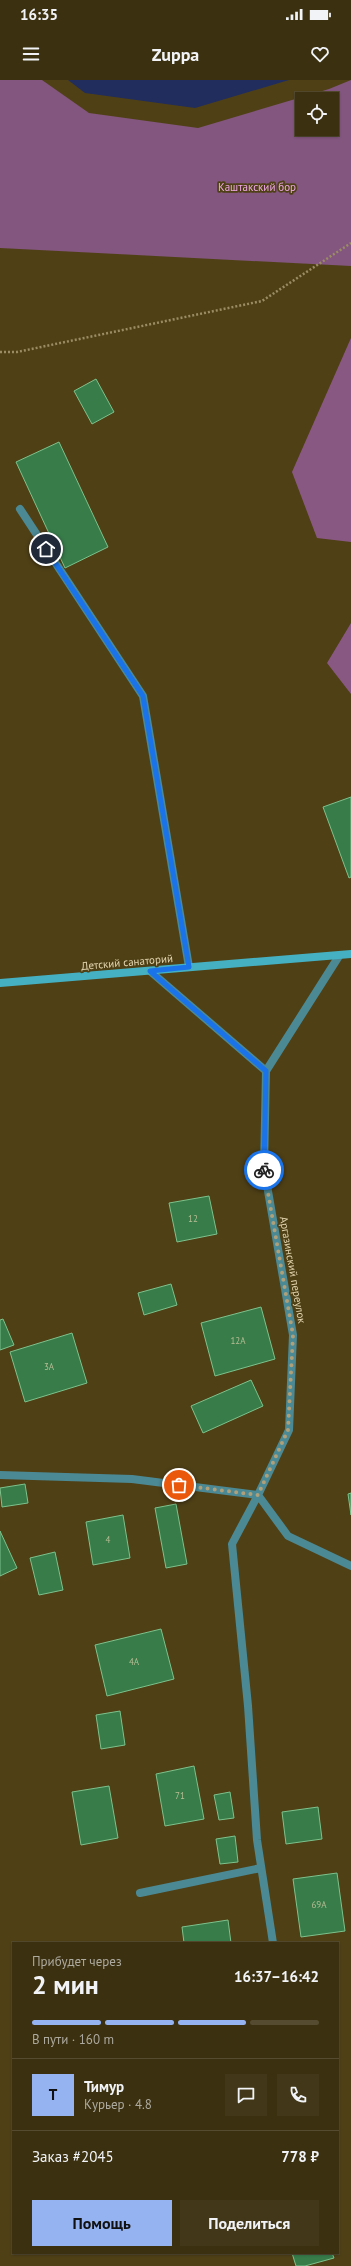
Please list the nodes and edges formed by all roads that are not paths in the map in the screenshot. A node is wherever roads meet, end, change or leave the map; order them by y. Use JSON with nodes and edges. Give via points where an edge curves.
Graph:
{"nodes":[{"id":1,"x":20,"y":509,"type":"dead end"},
{"id":2,"x":351,"y":954,"type":"edge"},
{"id":3,"x":339,"y":956,"type":"junction"},
{"id":4,"x":189,"y":967,"type":"junction"},
{"id":5,"x":150,"y":971,"type":"junction"},
{"id":6,"x":0,"y":983,"type":"edge"},
{"id":7,"x":266,"y":1071,"type":"junction"},
{"id":8,"x":0,"y":1475,"type":"edge"},
{"id":9,"x":258,"y":1495,"type":"junction"},
{"id":10,"x":351,"y":1566,"type":"edge"},
{"id":11,"x":261,"y":1868,"type":"junction"},
{"id":12,"x":140,"y":1893,"type":"dead end"},
{"id":13,"x":273,"y":1942,"type":"edge"}],
"edges":[{"from":1,"to":4,"type":"street","via":[[143,696]]},
{"from":2,"to":3,"type":"main road","name":"Детский санаторий"},
{"from":3,"to":4,"type":"main road","name":"Детский санаторий"},
{"from":3,"to":7,"type":"street"},
{"from":4,"to":5,"type":"main road","name":"Детский санаторий"},
{"from":5,"to":6,"type":"main road","name":"Детский санаторий"},
{"from":5,"to":7,"type":"street"},
{"from":7,"to":9,"type":"street","name":"Аргазинский переулок","via":[[264,1168],[293,1335],[288,1430]]},
{"from":8,"to":9,"type":"street","via":[[132,1479]]},
{"from":9,"to":10,"type":"street","via":[[288,1536]]},
{"from":9,"to":11,"type":"street","name":"Аргазинский переулок","via":[[232,1544]]},
{"from":11,"to":12,"type":"street"},
{"from":11,"to":13,"type":"street","name":"Аргазинский переулок"}]}
